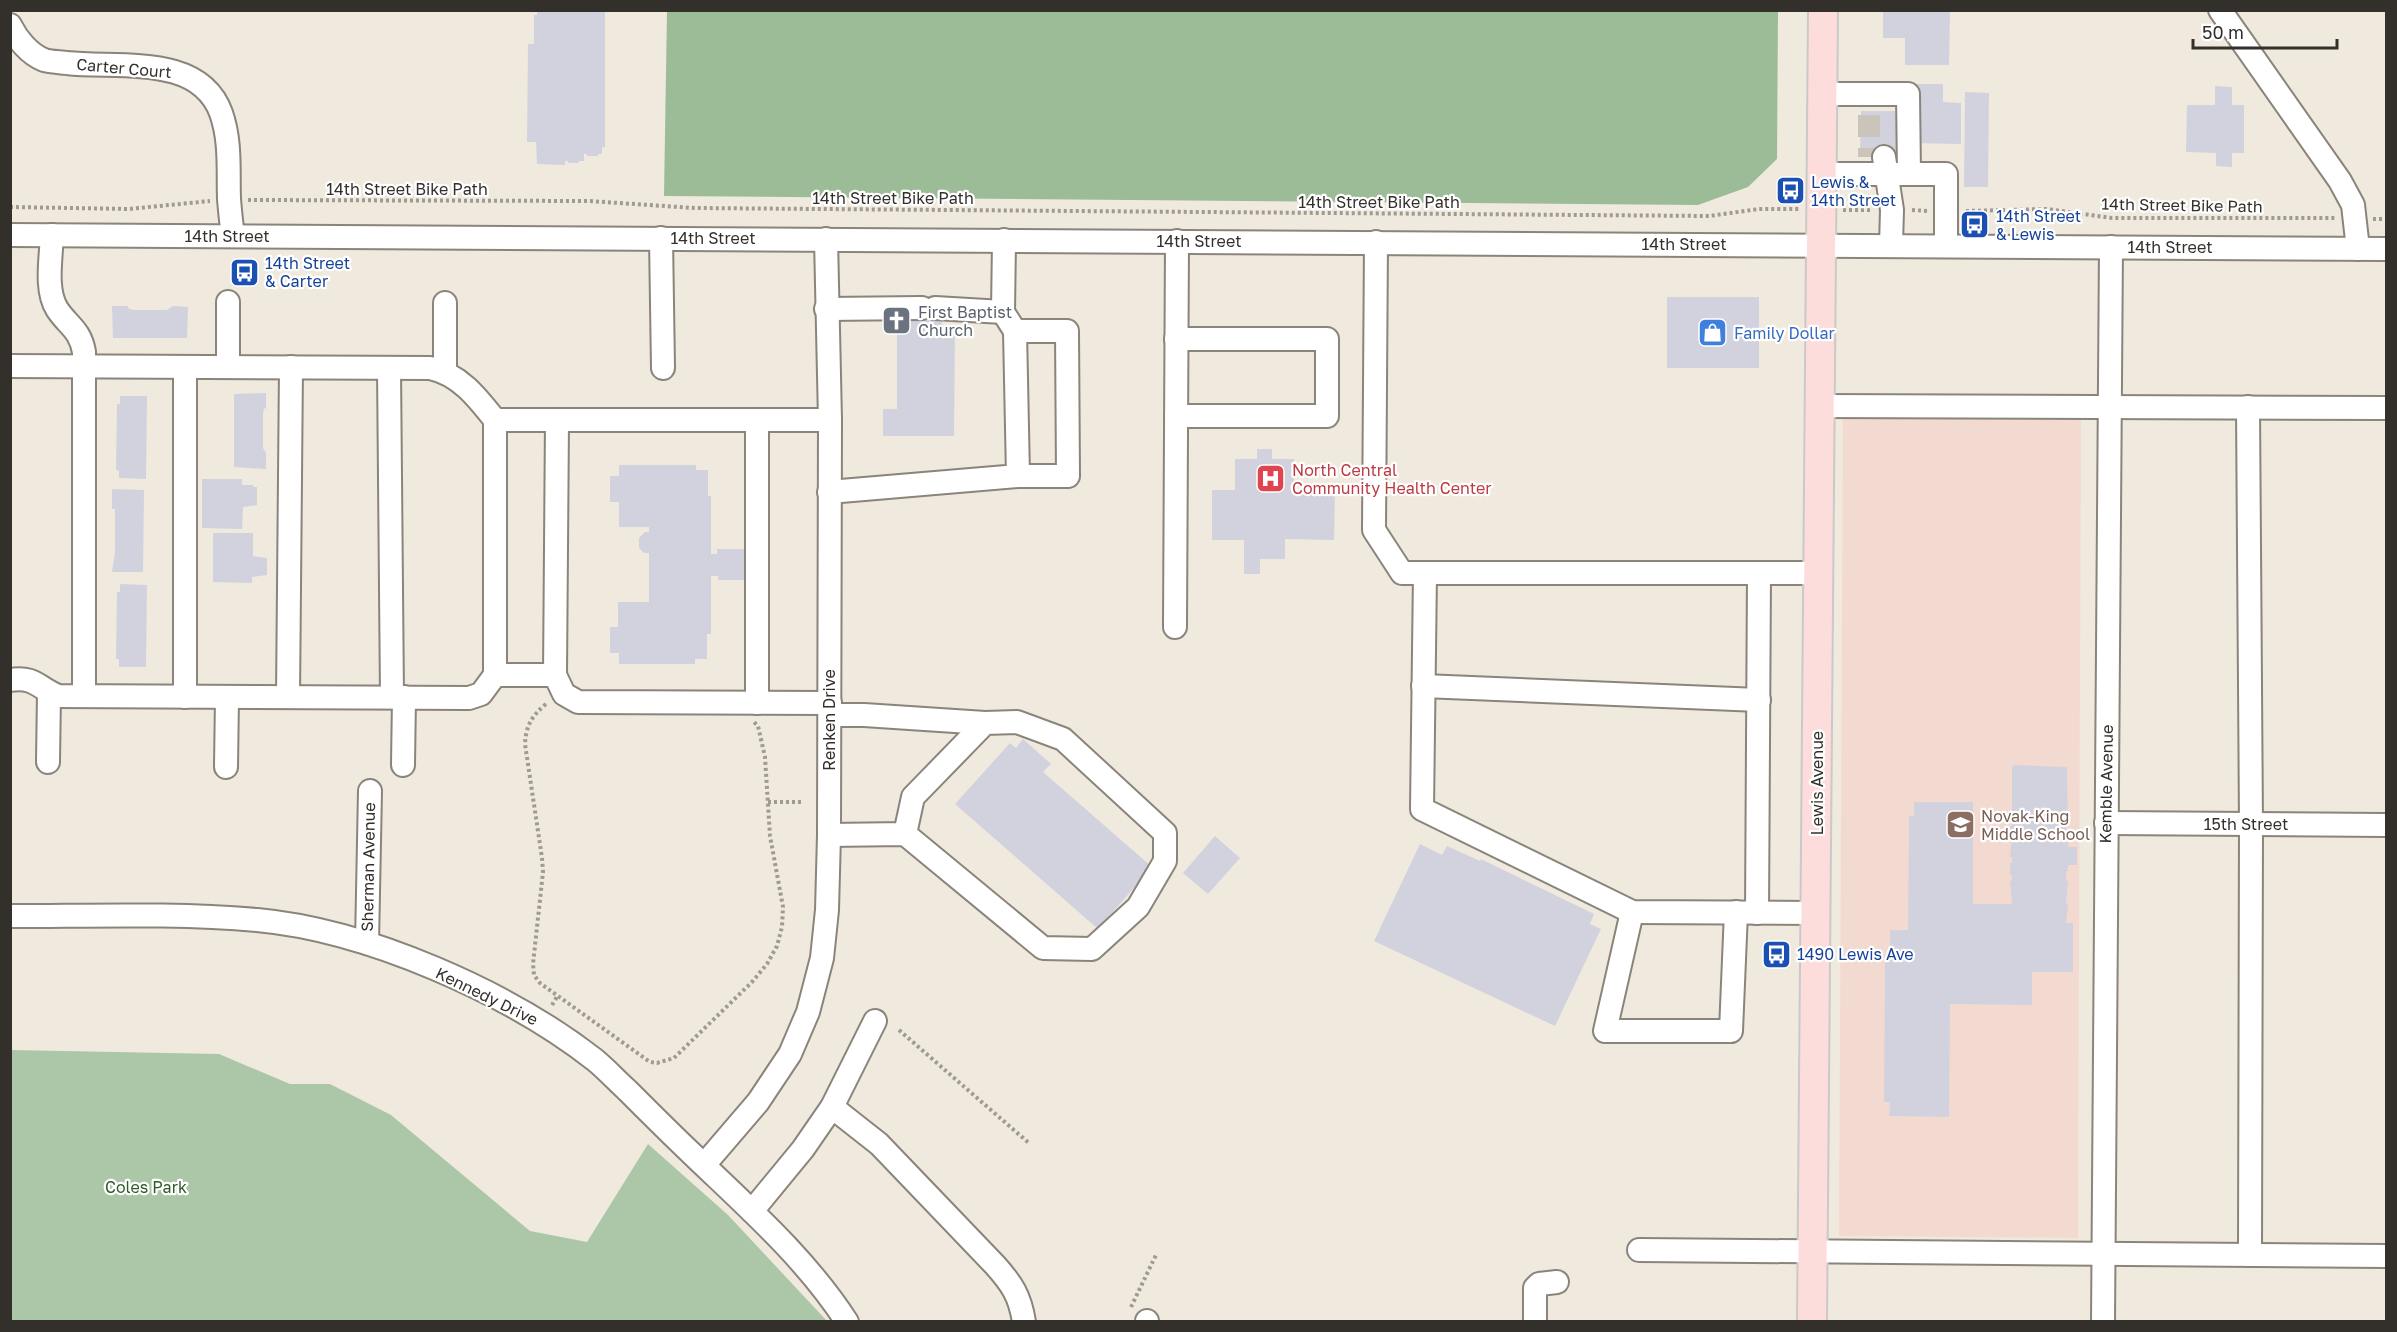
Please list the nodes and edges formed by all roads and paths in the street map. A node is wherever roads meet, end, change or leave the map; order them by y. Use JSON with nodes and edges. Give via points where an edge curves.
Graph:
{"nodes":[{"id":1,"x":1823,"y":10,"type":"edge"},
{"id":2,"x":2220,"y":10,"type":"edge"},
{"id":3,"x":10,"y":25,"type":"edge"},
{"id":4,"x":1823,"y":94,"type":"junction"},
{"id":5,"x":1877,"y":165,"type":"junction"},
{"id":6,"x":1822,"y":174,"type":"junction"},
{"id":7,"x":1909,"y":174,"type":"junction"},
{"id":8,"x":229,"y":199,"type":"junction"},
{"id":9,"x":10,"y":207,"type":"edge"},
{"id":10,"x":1776,"y":208,"type":"dead end"},
{"id":11,"x":1855,"y":210,"type":"dead end"},
{"id":12,"x":1892,"y":210,"type":"junction"},
{"id":13,"x":1947,"y":211,"type":"junction"},
{"id":14,"x":2330,"y":218,"type":"dead end"},
{"id":15,"x":10,"y":235,"type":"edge"},
{"id":16,"x":52,"y":235,"type":"junction"},
{"id":17,"x":232,"y":235,"type":"junction"},
{"id":18,"x":661,"y":238,"type":"junction"},
{"id":19,"x":826,"y":239,"type":"junction"},
{"id":20,"x":1004,"y":240,"type":"junction"},
{"id":21,"x":1177,"y":241,"type":"junction"},
{"id":22,"x":1376,"y":242,"type":"junction"},
{"id":23,"x":1822,"y":245,"type":"junction"},
{"id":24,"x":1891,"y":245,"type":"junction"},
{"id":25,"x":1946,"y":246,"type":"junction"},
{"id":26,"x":2111,"y":247,"type":"junction"},
{"id":27,"x":2358,"y":249,"type":"junction"},
{"id":28,"x":2386,"y":249,"type":"edge"},
{"id":29,"x":228,"y":302,"type":"dead end"},
{"id":30,"x":445,"y":303,"type":"dead end"},
{"id":31,"x":826,"y":309,"type":"junction"},
{"id":32,"x":1009,"y":322,"type":"junction"},
{"id":33,"x":1176,"y":339,"type":"junction"},
{"id":34,"x":10,"y":366,"type":"edge"},
{"id":35,"x":85,"y":366,"type":"junction"},
{"id":36,"x":185,"y":367,"type":"junction"},
{"id":37,"x":228,"y":367,"type":"junction"},
{"id":38,"x":291,"y":367,"type":"junction"},
{"id":39,"x":389,"y":368,"type":"junction"},
{"id":40,"x":663,"y":368,"type":"dead end"},
{"id":41,"x":445,"y":371,"type":"junction"},
{"id":42,"x":1820,"y":406,"type":"junction"},
{"id":43,"x":2110,"y":407,"type":"junction"},
{"id":44,"x":2248,"y":407,"type":"junction"},
{"id":45,"x":2386,"y":408,"type":"edge"},
{"id":46,"x":1176,"y":416,"type":"junction"},
{"id":47,"x":495,"y":420,"type":"junction"},
{"id":48,"x":557,"y":420,"type":"junction"},
{"id":49,"x":757,"y":420,"type":"junction"},
{"id":50,"x":830,"y":420,"type":"junction"},
{"id":51,"x":1018,"y":476,"type":"junction"},
{"id":52,"x":829,"y":492,"type":"junction"},
{"id":53,"x":1425,"y":573,"type":"junction"},
{"id":54,"x":1759,"y":573,"type":"junction"},
{"id":55,"x":1819,"y":573,"type":"junction"},
{"id":56,"x":1175,"y":627,"type":"dead end"},
{"id":57,"x":495,"y":675,"type":"junction"},
{"id":58,"x":555,"y":675,"type":"junction"},
{"id":59,"x":10,"y":680,"type":"edge"},
{"id":60,"x":1423,"y":686,"type":"junction"},
{"id":61,"x":49,"y":693,"type":"junction"},
{"id":62,"x":84,"y":696,"type":"junction"},
{"id":63,"x":185,"y":697,"type":"junction"},
{"id":64,"x":227,"y":697,"type":"junction"},
{"id":65,"x":288,"y":697,"type":"junction"},
{"id":66,"x":398,"y":697,"type":"junction"},
{"id":67,"x":552,"y":699,"type":"dead end"},
{"id":68,"x":1759,"y":700,"type":"junction"},
{"id":69,"x":830,"y":709,"type":"junction"},
{"id":70,"x":754,"y":711,"type":"junction"},
{"id":71,"x":985,"y":723,"type":"junction"},
{"id":72,"x":48,"y":762,"type":"dead end"},
{"id":73,"x":403,"y":765,"type":"dead end"},
{"id":74,"x":226,"y":767,"type":"dead end"},
{"id":75,"x":370,"y":791,"type":"dead end"},
{"id":76,"x":768,"y":802,"type":"junction"},
{"id":77,"x":802,"y":802,"type":"dead end"},
{"id":78,"x":2106,"y":823,"type":"junction"},
{"id":79,"x":2251,"y":824,"type":"junction"},
{"id":80,"x":2386,"y":825,"type":"edge"},
{"id":81,"x":905,"y":834,"type":"junction"},
{"id":82,"x":829,"y":835,"type":"junction"},
{"id":83,"x":1632,"y":912,"type":"junction"},
{"id":84,"x":1747,"y":913,"type":"junction"},
{"id":85,"x":1816,"y":913,"type":"junction"},
{"id":86,"x":10,"y":916,"type":"edge"},
{"id":87,"x":367,"y":943,"type":"junction"},
{"id":88,"x":558,"y":995,"type":"junction"},
{"id":89,"x":552,"y":1005,"type":"dead end"},
{"id":90,"x":875,"y":1021,"type":"dead end"},
{"id":91,"x":899,"y":1030,"type":"dead end"},
{"id":92,"x":831,"y":1107,"type":"junction"},
{"id":93,"x":1030,"y":1144,"type":"dead end"},
{"id":94,"x":704,"y":1165,"type":"junction"},
{"id":95,"x":753,"y":1211,"type":"junction"},
{"id":96,"x":1639,"y":1250,"type":"dead end"},
{"id":97,"x":1813,"y":1251,"type":"junction"},
{"id":98,"x":2103,"y":1253,"type":"junction"},
{"id":99,"x":1156,"y":1255,"type":"dead end"},
{"id":100,"x":2250,"y":1255,"type":"junction"},
{"id":101,"x":2386,"y":1256,"type":"edge"},
{"id":102,"x":1557,"y":1282,"type":"dead end"},
{"id":103,"x":1141,"y":1318,"type":"edge"},
{"id":104,"x":848,"y":1322,"type":"edge"},
{"id":105,"x":1024,"y":1322,"type":"edge"},
{"id":106,"x":1535,"y":1322,"type":"edge"},
{"id":107,"x":1812,"y":1322,"type":"edge"},
{"id":108,"x":2103,"y":1322,"type":"edge"}],
"edges":[{"from":1,"to":4,"type":"main road","name":"Lewis Avenue"},
{"from":2,"to":27,"type":"street","via":[[2340,181],[2353,205]]},
{"from":3,"to":8,"type":"street","name":"Carter Court","via":[[27,50],[45,60],[154,67],[177,71],[197,82],[220,111],[225,127]]},
{"from":4,"to":6,"type":"main road","name":"Lewis Avenue"},
{"from":4,"to":7,"type":"street","via":[[1876,105],[1908,94]]},
{"from":5,"to":6,"type":"street"},
{"from":5,"to":7,"type":"street"},
{"from":5,"to":12,"type":"street"},
{"from":6,"to":23,"type":"main road","name":"Lewis Avenue"},
{"from":7,"to":13,"type":"street","via":[[1946,174]]},
{"from":8,"to":9,"type":"path","name":"14th Street Bike Path","via":[[129,208]]},
{"from":8,"to":10,"type":"path","name":"14th Street Bike Path","via":[[590,201],[706,208],[1697,216]]},
{"from":8,"to":17,"type":"street","name":"Carter Court"},
{"from":11,"to":12,"type":"path","name":"14th Street Bike Path"},
{"from":12,"to":13,"type":"path","name":"14th Street Bike Path"},
{"from":12,"to":24,"type":"street"},
{"from":13,"to":14,"type":"path","name":"14th Street Bike Path","via":[[2046,209],[2112,218]]},
{"from":13,"to":25,"type":"street"},
{"from":15,"to":16,"type":"street","name":"14th Street"},
{"from":16,"to":17,"type":"street","name":"14th Street"},
{"from":16,"to":35,"type":"street","via":[[53,300],[82,341]]},
{"from":17,"to":18,"type":"street","name":"14th Street"},
{"from":18,"to":19,"type":"street","name":"14th Street"},
{"from":18,"to":40,"type":"street"},
{"from":19,"to":20,"type":"street","name":"14th Street"},
{"from":19,"to":31,"type":"street","name":"Renken Drive"},
{"from":20,"to":21,"type":"street","name":"14th Street"},
{"from":20,"to":32,"type":"street"},
{"from":21,"to":22,"type":"street","name":"14th Street"},
{"from":21,"to":33,"type":"street"},
{"from":22,"to":23,"type":"street","name":"14th Street"},
{"from":22,"to":53,"type":"street","via":[[1374,530],[1402,573]]},
{"from":23,"to":24,"type":"street","name":"14th Street"},
{"from":23,"to":42,"type":"main road","name":"Lewis Avenue"},
{"from":24,"to":25,"type":"street","name":"14th Street"},
{"from":25,"to":26,"type":"street","name":"14th Street"},
{"from":26,"to":27,"type":"street","name":"14th Street"},
{"from":26,"to":43,"type":"street","name":"Kemble Avenue"},
{"from":27,"to":28,"type":"street","name":"14th Street"},
{"from":29,"to":37,"type":"street"},
{"from":30,"to":41,"type":"street"},
{"from":31,"to":32,"type":"street","via":[[929,308]]},
{"from":31,"to":50,"type":"street","name":"Renken Drive"},
{"from":32,"to":51,"type":"street"},
{"from":32,"to":51,"type":"street","via":[[1067,331],[1068,476]]},
{"from":33,"to":46,"type":"street"},
{"from":33,"to":46,"type":"street","via":[[1327,339],[1327,416]]},
{"from":34,"to":35,"type":"street"},
{"from":35,"to":36,"type":"street"},
{"from":35,"to":62,"type":"street"},
{"from":36,"to":37,"type":"street"},
{"from":36,"to":63,"type":"street"},
{"from":37,"to":38,"type":"street"},
{"from":38,"to":39,"type":"street"},
{"from":38,"to":65,"type":"street"},
{"from":39,"to":41,"type":"street"},
{"from":39,"to":66,"type":"street"},
{"from":41,"to":47,"type":"street","via":[[464,384]]},
{"from":42,"to":43,"type":"street"},
{"from":42,"to":55,"type":"main road","name":"Lewis Avenue"},
{"from":43,"to":44,"type":"street"},
{"from":43,"to":78,"type":"street","name":"Kemble Avenue"},
{"from":44,"to":45,"type":"street"},
{"from":44,"to":79,"type":"street"},
{"from":46,"to":56,"type":"street"},
{"from":47,"to":48,"type":"street"},
{"from":47,"to":57,"type":"street"},
{"from":48,"to":49,"type":"street"},
{"from":48,"to":58,"type":"street"},
{"from":49,"to":50,"type":"street"},
{"from":49,"to":70,"type":"street"},
{"from":50,"to":52,"type":"street","name":"Renken Drive"},
{"from":51,"to":52,"type":"street"},
{"from":52,"to":69,"type":"street","name":"Renken Drive"},
{"from":53,"to":54,"type":"street"},
{"from":53,"to":60,"type":"street"},
{"from":54,"to":55,"type":"street"},
{"from":54,"to":68,"type":"street"},
{"from":55,"to":85,"type":"main road","name":"Lewis Avenue"},
{"from":57,"to":58,"type":"street"},
{"from":57,"to":66,"type":"street","via":[[482,694],[469,698]]},
{"from":58,"to":70,"type":"street","via":[[564,694],[578,702]]},
{"from":59,"to":61,"type":"street","via":[[35,681]]},
{"from":60,"to":68,"type":"street"},
{"from":60,"to":83,"type":"street","via":[[1422,809]]},
{"from":61,"to":62,"type":"street"},
{"from":61,"to":72,"type":"street"},
{"from":62,"to":63,"type":"street"},
{"from":63,"to":64,"type":"street"},
{"from":64,"to":65,"type":"street"},
{"from":64,"to":74,"type":"street"},
{"from":65,"to":66,"type":"street"},
{"from":66,"to":73,"type":"street"},
{"from":67,"to":88,"type":"path","via":[[532,718],[525,744],[543,858],[532,964],[540,983]]},
{"from":68,"to":84,"type":"street"},
{"from":69,"to":70,"type":"street"},
{"from":69,"to":71,"type":"street"},
{"from":69,"to":82,"type":"street","name":"Renken Drive"},
{"from":70,"to":76,"type":"path","via":[[765,757]]},
{"from":71,"to":81,"type":"street","via":[[913,797]]},
{"from":71,"to":81,"type":"street","via":[[1017,722],[1063,739],[1165,832],[1165,861],[1138,907],[1092,949],[1043,948]]},
{"from":75,"to":87,"type":"street","name":"Sherman Avenue"},
{"from":76,"to":77,"type":"path"},
{"from":76,"to":88,"type":"path","via":[[783,907],[777,946],[753,982],[674,1058],[650,1062]]},
{"from":78,"to":79,"type":"street","name":"15th Street"},
{"from":78,"to":98,"type":"street","name":"Kemble Avenue"},
{"from":79,"to":80,"type":"street","name":"15th Street"},
{"from":79,"to":100,"type":"street"},
{"from":81,"to":82,"type":"street"},
{"from":82,"to":94,"type":"street","name":"Renken Drive","via":[[822,958],[808,1012],[790,1053],[758,1102]]},
{"from":83,"to":84,"type":"street"},
{"from":83,"to":84,"type":"street","via":[[1605,1031],[1731,1031]]},
{"from":84,"to":85,"type":"street"},
{"from":85,"to":97,"type":"main road","name":"Lewis Avenue"},
{"from":86,"to":87,"type":"street","name":"Kennedy Drive","via":[[260,920]]},
{"from":87,"to":94,"type":"street","name":"Kennedy Drive","via":[[461,981],[536,1018],[596,1061]]},
{"from":88,"to":89,"type":"path"},
{"from":90,"to":92,"type":"street"},
{"from":91,"to":93,"type":"path"},
{"from":92,"to":95,"type":"street"},
{"from":92,"to":105,"type":"street","via":[[879,1144],[995,1265],[1021,1302]]},
{"from":94,"to":95,"type":"street","name":"Kennedy Drive"},
{"from":95,"to":104,"type":"street","name":"Kennedy Drive","via":[[827,1290]]},
{"from":96,"to":97,"type":"street"},
{"from":97,"to":98,"type":"street"},
{"from":97,"to":107,"type":"main road","name":"Lewis Avenue"},
{"from":98,"to":100,"type":"street"},
{"from":98,"to":108,"type":"street","name":"Kemble Avenue"},
{"from":99,"to":103,"type":"path"},
{"from":100,"to":101,"type":"street"},
{"from":102,"to":106,"type":"street","via":[[1535,1288]]}]}
